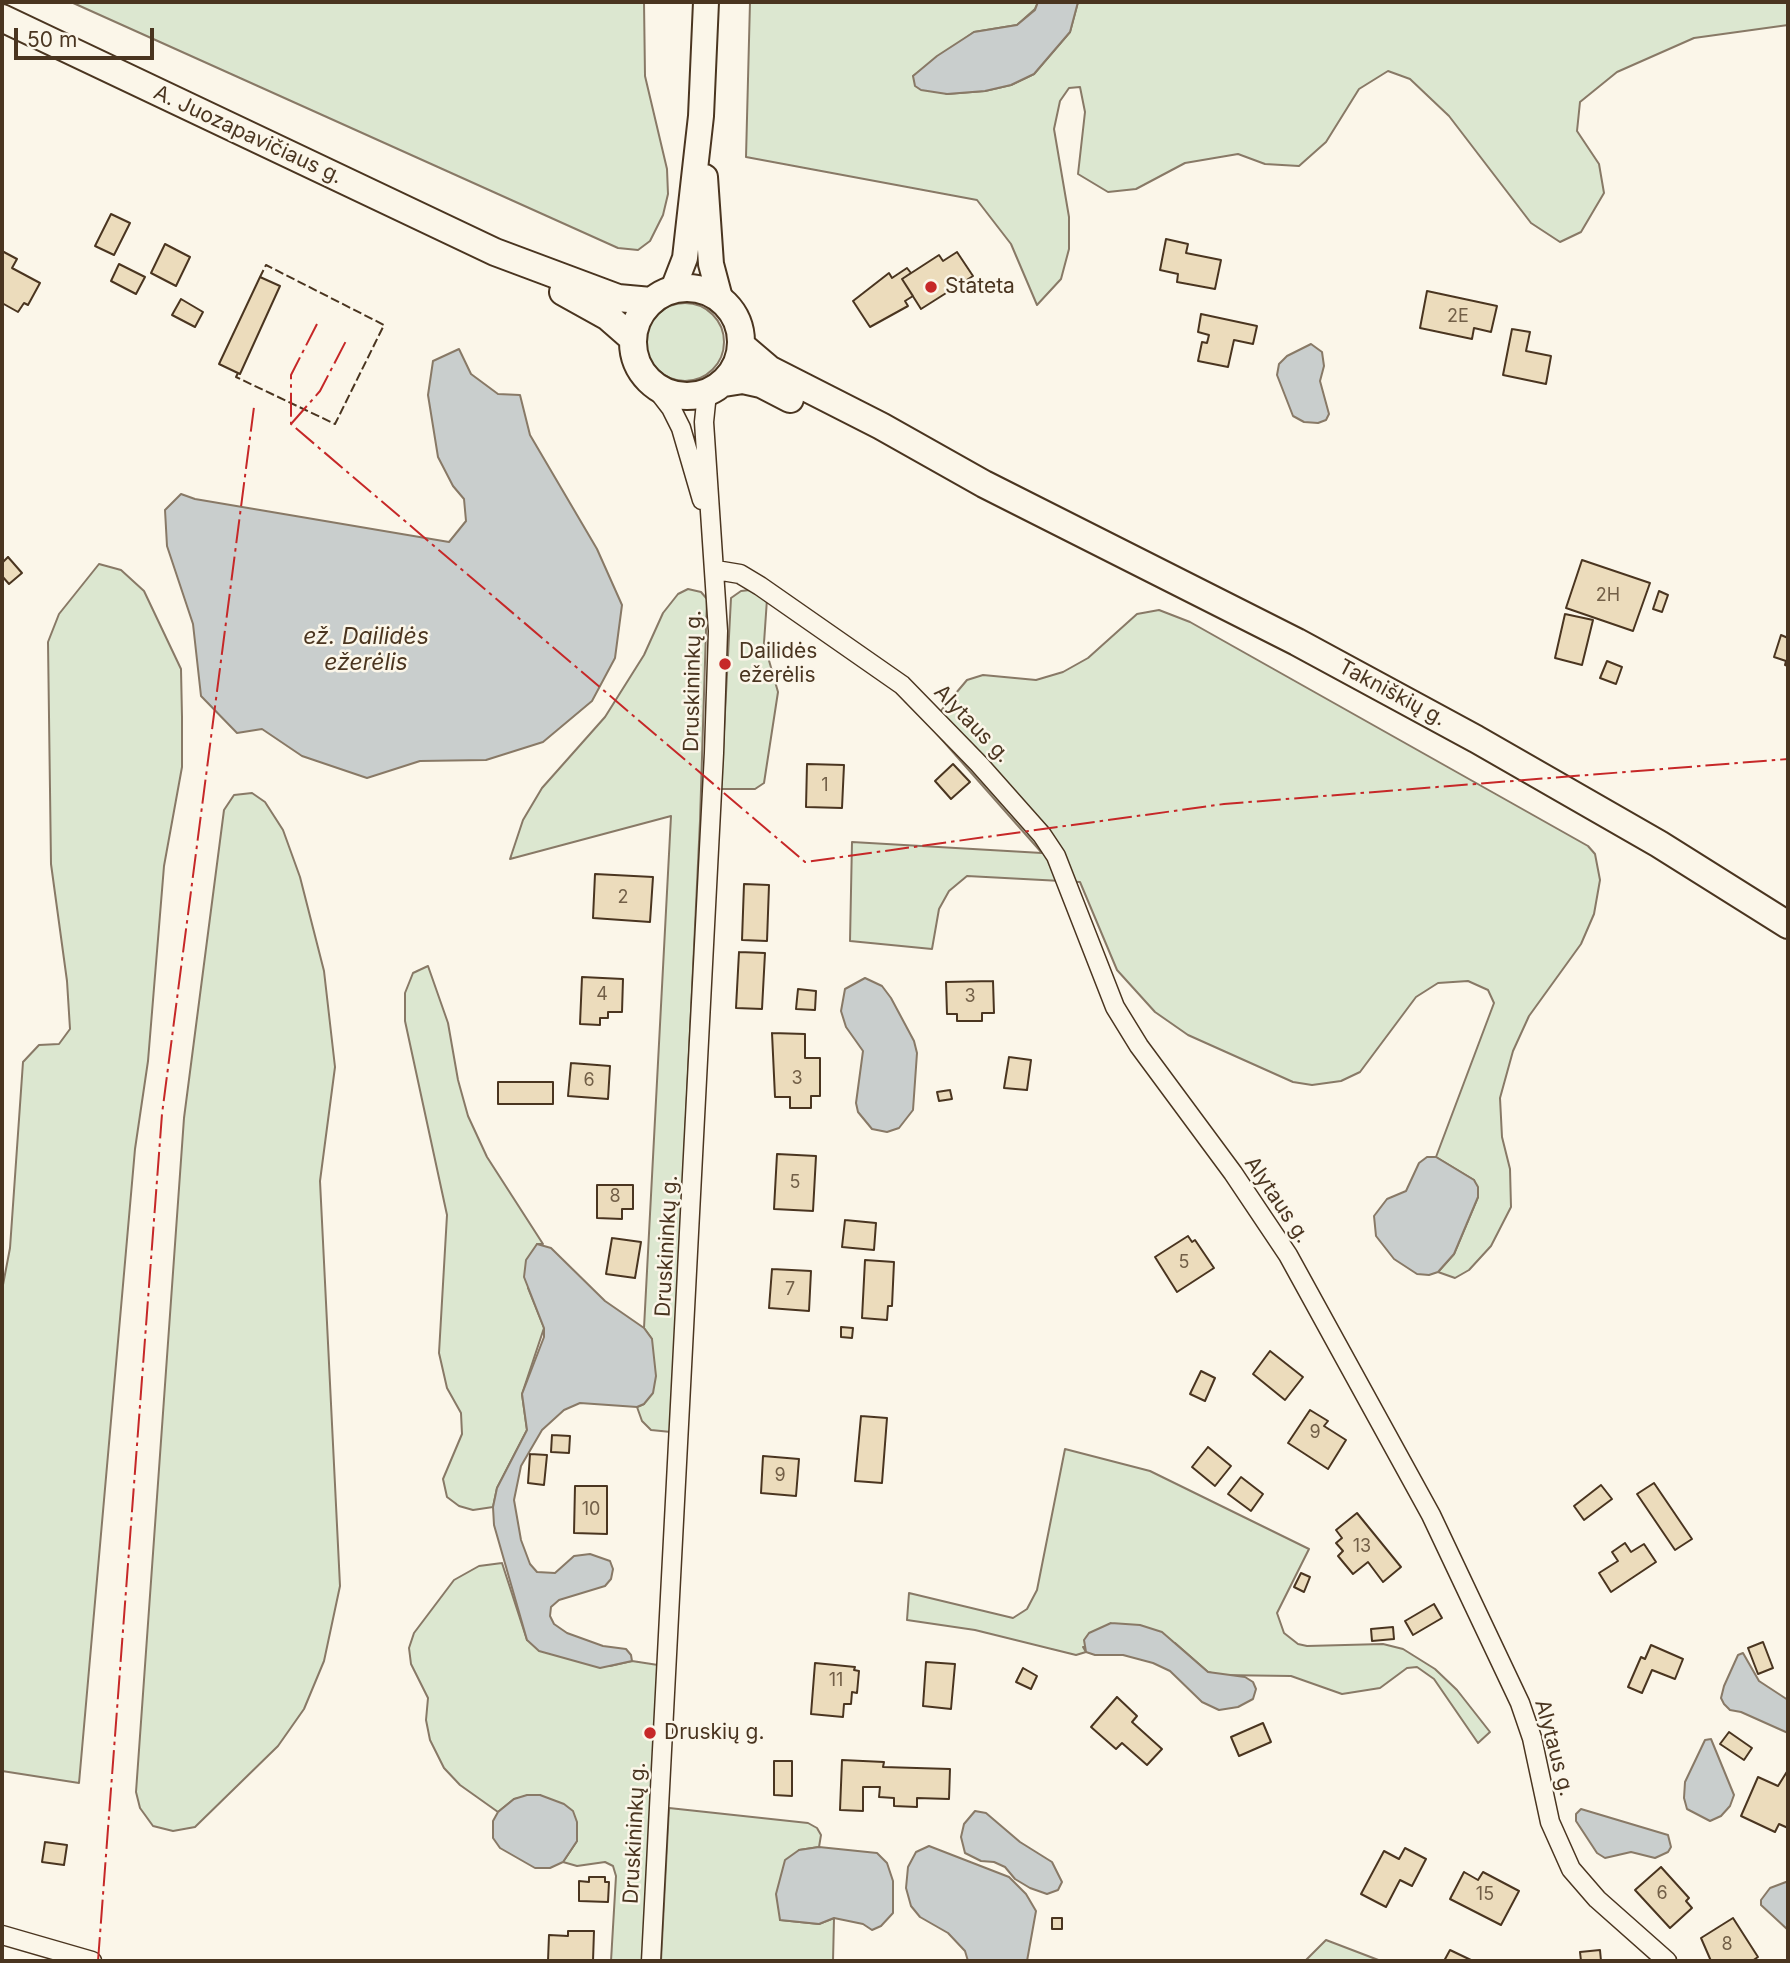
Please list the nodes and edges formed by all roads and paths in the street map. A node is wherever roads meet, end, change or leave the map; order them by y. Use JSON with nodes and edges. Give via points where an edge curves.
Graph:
{"nodes":[{"id":1,"x":706,"y":2,"type":"edge"},
{"id":2,"x":2,"y":18,"type":"edge"},
{"id":3,"x":701,"y":116,"type":"junction"},
{"id":4,"x":495,"y":252,"type":"junction"},
{"id":5,"x":662,"y":295,"type":"junction"},
{"id":6,"x":719,"y":298,"type":"junction"},
{"id":7,"x":632,"y":338,"type":"junction"},
{"id":8,"x":742,"y":346,"type":"junction"},
{"id":9,"x":654,"y":386,"type":"junction"},
{"id":10,"x":715,"y":388,"type":"junction"},
{"id":11,"x":984,"y":484,"type":"junction"},
{"id":12,"x":712,"y":534,"type":"junction"},
{"id":13,"x":716,"y":570,"type":"junction"},
{"id":14,"x":1788,"y":925,"type":"edge"},
{"id":15,"x":2,"y":1936,"type":"edge"},
{"id":16,"x":92,"y":1961,"type":"edge"},
{"id":17,"x":651,"y":1961,"type":"edge"},
{"id":18,"x":1667,"y":1961,"type":"edge"}],
"edges":[{"from":1,"to":3,"type":"main road"},
{"from":2,"to":4,"type":"main road","name":"A. Juozapavičiaus g."},
{"from":3,"to":5,"type":"main road","via":[[685,258]]},
{"from":3,"to":6,"type":"main road","via":[[711,264]]},
{"from":4,"to":5,"type":"main road","name":"A. Juozapavičiaus g.","via":[[618,298]]},
{"from":4,"to":7,"type":"main road","name":"A. Juozapavičiaus g.","via":[[608,317]]},
{"from":5,"to":6,"type":"main road","via":[[697,288]]},
{"from":5,"to":7,"type":"main road","via":[[638,317]]},
{"from":6,"to":8,"type":"main road","via":[[732,311]]},
{"from":7,"to":9,"type":"main road","via":[[634,356]]},
{"from":8,"to":10,"type":"main road","via":[[737,366]]},
{"from":8,"to":11,"type":"main road","via":[[769,369]]},
{"from":9,"to":10,"type":"main road","via":[[689,397]]},
{"from":9,"to":12,"type":"street","via":[[681,428]]},
{"from":10,"to":11,"type":"main road","via":[[743,380],[761,384],[874,441]]},
{"from":10,"to":12,"type":"street","via":[[704,422]]},
{"from":11,"to":14,"type":"main road","name":"Takniškių g.","via":[[1297,642],[1476,739]]},
{"from":12,"to":13,"type":"street","name":"Druskininkų g."},
{"from":13,"to":17,"type":"street","name":"Druskininkų g.","via":[[715,753]]},
{"from":13,"to":18,"type":"street","name":"Alytaus g.","via":[[740,574],[760,586],[902,685],[1042,835],[1056,856],[1115,1007],[1288,1255],[1431,1515],[1520,1703],[1550,1822],[1571,1869],[1597,1899]]},
{"from":15,"to":16,"type":"street"}]}
